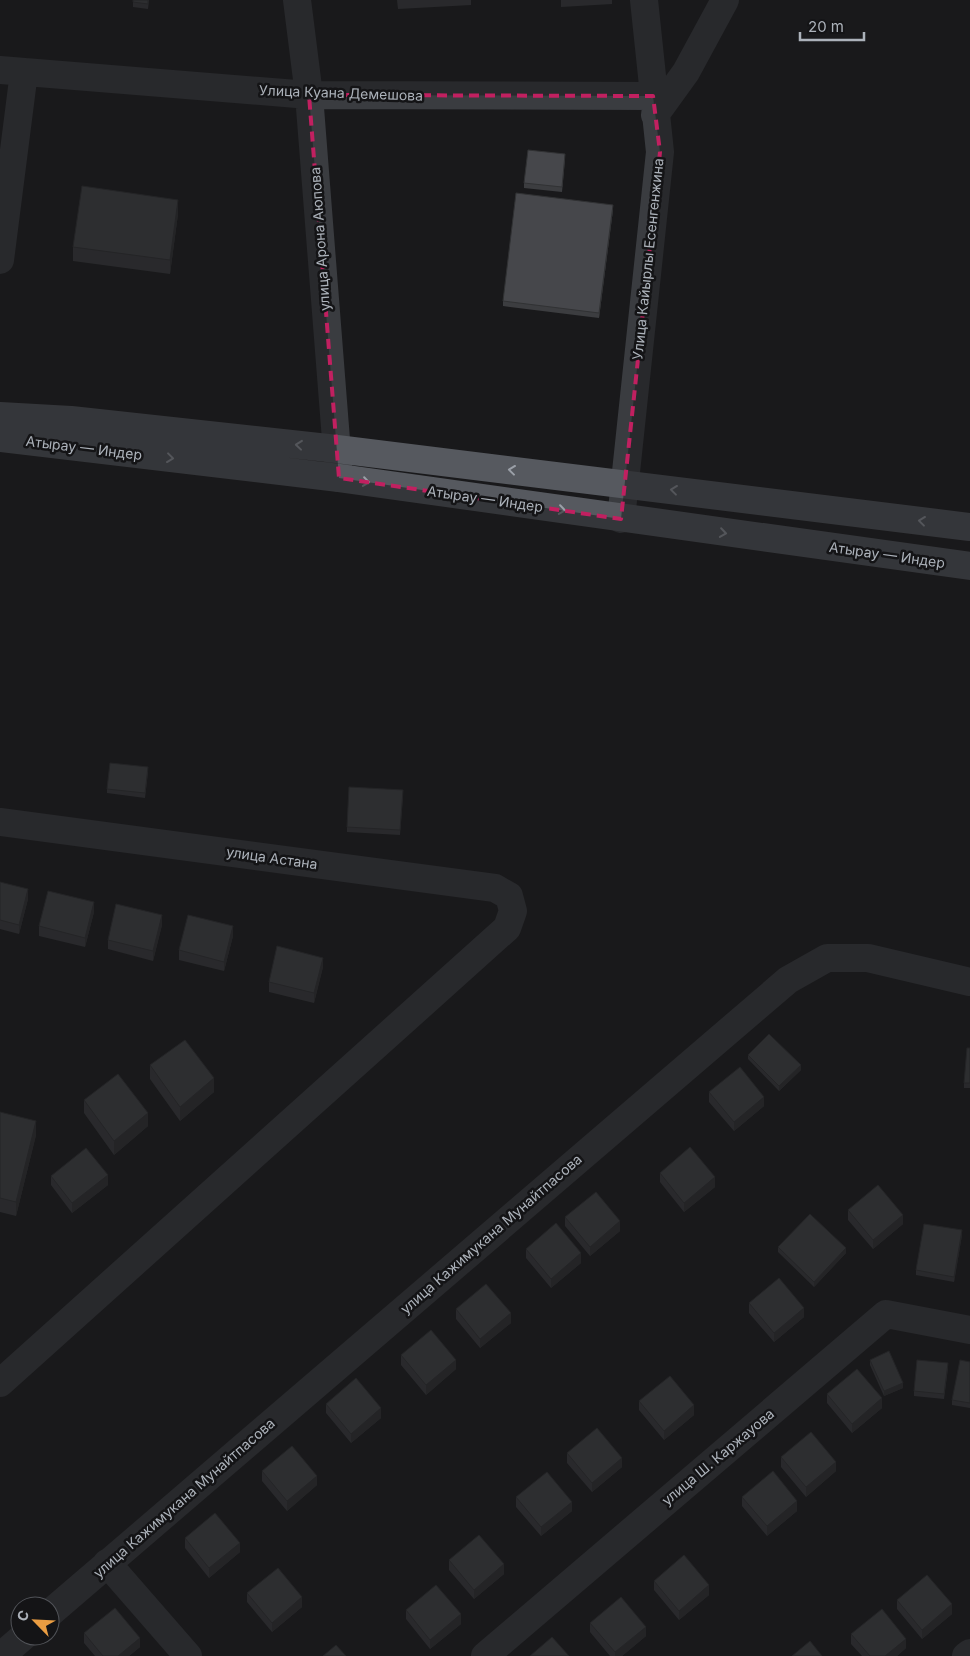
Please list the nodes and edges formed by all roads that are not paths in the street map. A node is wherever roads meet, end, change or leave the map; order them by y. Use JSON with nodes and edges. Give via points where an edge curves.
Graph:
{"nodes":[{"id":1,"x":297,"y":0,"type":"edge"},
{"id":2,"x":644,"y":0,"type":"edge"},
{"id":3,"x":725,"y":0,"type":"edge"},
{"id":4,"x":12,"y":71,"type":"edge"},
{"id":5,"x":309,"y":95,"type":"junction"},
{"id":6,"x":654,"y":105,"type":"junction"},
{"id":7,"x":0,"y":260,"type":"edge"},
{"id":8,"x":0,"y":416,"type":"edge"},
{"id":9,"x":0,"y":438,"type":"edge"},
{"id":10,"x":337,"y":449,"type":"junction"},
{"id":11,"x":339,"y":478,"type":"junction"},
{"id":12,"x":624,"y":484,"type":"junction"},
{"id":13,"x":621,"y":519,"type":"junction"},
{"id":14,"x":970,"y":527,"type":"edge"},
{"id":15,"x":970,"y":566,"type":"edge"},
{"id":16,"x":0,"y":822,"type":"edge"},
{"id":17,"x":970,"y":982,"type":"edge"},
{"id":18,"x":970,"y":1330,"type":"edge"},
{"id":19,"x":0,"y":1383,"type":"edge"},
{"id":20,"x":107,"y":1563,"type":"junction"},
{"id":21,"x":60,"y":1604,"type":"edge"},
{"id":22,"x":12,"y":1646,"type":"edge"},
{"id":23,"x":970,"y":1653,"type":"edge"},
{"id":24,"x":1,"y":1656,"type":"edge"},
{"id":25,"x":188,"y":1656,"type":"edge"},
{"id":26,"x":485,"y":1656,"type":"edge"},
{"id":27,"x":966,"y":1656,"type":"edge"}],
"edges":[{"from":1,"to":5,"type":"street","name":"улица Арона Аюпова"},
{"from":2,"to":6,"type":"street","name":"Улица Кайырлы Есенгенжина"},
{"from":3,"to":6,"type":"street","via":[[686,72]]},
{"from":4,"to":5,"type":"street","name":"Улица Куана Демешова"},
{"from":4,"to":7,"type":"street"},
{"from":5,"to":6,"type":"street","name":"Улица Куана Демешова"},
{"from":5,"to":10,"type":"street","name":"улица Арона Аюпова"},
{"from":6,"to":12,"type":"street","name":"Улица Кайырлы Есенгенжина","via":[[660,152]]},
{"from":10,"to":8,"type":"main road","name":"Атырау — Индер","one_way":true,"via":[[71,420]]},
{"from":9,"to":11,"type":"main road","name":"Атырау — Индер","one_way":true},
{"from":10,"to":11,"type":"street","name":"улица Арона Аюпова"},
{"from":12,"to":10,"type":"main road","name":"Атырау — Индер","one_way":true},
{"from":11,"to":13,"type":"main road","name":"Атырау — Индер","one_way":true},
{"from":12,"to":13,"type":"street","name":"Улица Кайырлы Есенгенжина"},
{"from":14,"to":12,"type":"main road","name":"Атырау — Индер","one_way":true},
{"from":13,"to":15,"type":"main road","name":"Атырау — Индер","one_way":true},
{"from":16,"to":19,"type":"street","name":"улица Астана","via":[[495,888],[509,896],[513,911],[507,928]]},
{"from":17,"to":20,"type":"street","name":"улица Кажимукана Мунайтпасова","via":[[868,958],[827,958],[788,980]]},
{"from":18,"to":26,"type":"street","name":"улица Ш. Каржауова","via":[[886,1314]]},
{"from":20,"to":21,"type":"street","name":"улица Кажимукана Мунайтпасова"},
{"from":20,"to":25,"type":"street"},
{"from":22,"to":24,"type":"street"},
{"from":23,"to":27,"type":"street"}]}
